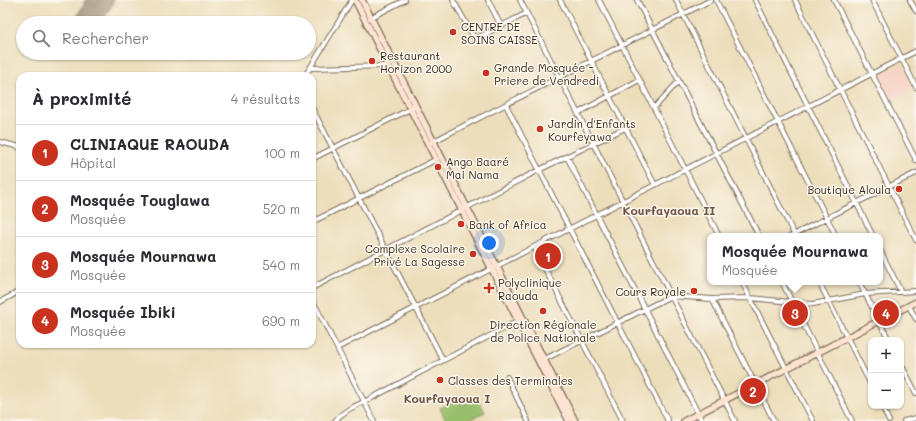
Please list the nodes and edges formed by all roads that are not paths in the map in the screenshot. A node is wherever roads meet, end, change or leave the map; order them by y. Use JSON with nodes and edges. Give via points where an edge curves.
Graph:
{"nodes":[{"id":1,"x":352,"y":0,"type":"edge"},
{"id":2,"x":356,"y":0,"type":"edge"},
{"id":3,"x":362,"y":0,"type":"edge"},
{"id":4,"x":405,"y":0,"type":"edge"},
{"id":5,"x":453,"y":0,"type":"edge"},
{"id":6,"x":488,"y":0,"type":"edge"},
{"id":7,"x":520,"y":0,"type":"edge"},
{"id":8,"x":560,"y":0,"type":"edge"},
{"id":9,"x":599,"y":0,"type":"edge"},
{"id":10,"x":637,"y":0,"type":"edge"},
{"id":11,"x":676,"y":0,"type":"edge"},
{"id":12,"x":711,"y":0,"type":"edge"},
{"id":13,"x":716,"y":0,"type":"edge"},
{"id":14,"x":755,"y":0,"type":"edge"},
{"id":15,"x":795,"y":0,"type":"edge"},
{"id":16,"x":834,"y":0,"type":"edge"},
{"id":17,"x":872,"y":0,"type":"edge"},
{"id":18,"x":910,"y":0,"type":"edge"},
{"id":19,"x":916,"y":11,"type":"edge"},
{"id":20,"x":527,"y":13,"type":"junction"},
{"id":21,"x":683,"y":14,"type":"junction"},
{"id":22,"x":368,"y":18,"type":"junction"},
{"id":23,"x":501,"y":26,"type":"junction"},
{"id":24,"x":653,"y":30,"type":"junction"},
{"id":25,"x":622,"y":46,"type":"junction"},
{"id":26,"x":916,"y":51,"type":"edge"},
{"id":27,"x":902,"y":59,"type":"junction"},
{"id":28,"x":316,"y":60,"type":"edge"},
{"id":29,"x":316,"y":60,"type":"edge"},
{"id":30,"x":591,"y":62,"type":"junction"},
{"id":31,"x":389,"y":66,"type":"junction"},
{"id":32,"x":396,"y":66,"type":"junction"},
{"id":33,"x":311,"y":68,"type":"junction"},
{"id":34,"x":308,"y":72,"type":"edge"},
{"id":35,"x":872,"y":74,"type":"junction"},
{"id":36,"x":560,"y":78,"type":"junction"},
{"id":37,"x":639,"y":80,"type":"junction"},
{"id":38,"x":679,"y":81,"type":"junction"},
{"id":39,"x":916,"y":86,"type":"edge"},
{"id":40,"x":840,"y":90,"type":"junction"},
{"id":41,"x":609,"y":96,"type":"junction"},
{"id":42,"x":506,"y":105,"type":"junction"},
{"id":43,"x":809,"y":106,"type":"junction"},
{"id":44,"x":414,"y":107,"type":"junction"},
{"id":45,"x":654,"y":108,"type":"junction"},
{"id":46,"x":578,"y":113,"type":"junction"},
{"id":47,"x":316,"y":116,"type":"edge"},
{"id":48,"x":778,"y":122,"type":"junction"},
{"id":49,"x":625,"y":128,"type":"junction"},
{"id":50,"x":746,"y":138,"type":"junction"},
{"id":51,"x":0,"y":142,"type":"edge"},
{"id":52,"x":431,"y":143,"type":"junction"},
{"id":53,"x":594,"y":144,"type":"junction"},
{"id":54,"x":16,"y":146,"type":"edge"},
{"id":55,"x":333,"y":149,"type":"junction"},
{"id":56,"x":716,"y":154,"type":"junction"},
{"id":57,"x":316,"y":157,"type":"edge"},
{"id":58,"x":567,"y":157,"type":"junction"},
{"id":59,"x":439,"y":158,"type":"junction"},
{"id":60,"x":916,"y":160,"type":"edge"},
{"id":61,"x":539,"y":170,"type":"junction"},
{"id":62,"x":685,"y":170,"type":"junction"},
{"id":63,"x":916,"y":173,"type":"edge"},
{"id":64,"x":655,"y":185,"type":"junction"},
{"id":65,"x":888,"y":187,"type":"junction"},
{"id":66,"x":359,"y":199,"type":"junction"},
{"id":67,"x":623,"y":202,"type":"junction"},
{"id":68,"x":856,"y":203,"type":"junction"},
{"id":69,"x":464,"y":209,"type":"junction"},
{"id":70,"x":596,"y":216,"type":"junction"},
{"id":71,"x":827,"y":218,"type":"junction"},
{"id":72,"x":316,"y":220,"type":"edge"},
{"id":73,"x":569,"y":229,"type":"junction"},
{"id":74,"x":717,"y":233,"type":"edge"},
{"id":75,"x":757,"y":233,"type":"edge"},
{"id":76,"x":792,"y":233,"type":"edge"},
{"id":77,"x":797,"y":233,"type":"edge"},
{"id":78,"x":834,"y":233,"type":"edge"},
{"id":79,"x":871,"y":233,"type":"edge"},
{"id":80,"x":916,"y":240,"type":"edge"},
{"id":81,"x":535,"y":247,"type":"junction"},
{"id":82,"x":385,"y":250,"type":"junction"},
{"id":83,"x":883,"y":256,"type":"edge"},
{"id":84,"x":494,"y":268,"type":"junction"},
{"id":85,"x":744,"y":285,"type":"edge"},
{"id":86,"x":784,"y":285,"type":"edge"},
{"id":87,"x":820,"y":285,"type":"edge"},
{"id":88,"x":860,"y":285,"type":"edge"},
{"id":89,"x":316,"y":286,"type":"edge"},
{"id":90,"x":916,"y":291,"type":"edge"},
{"id":91,"x":901,"y":292,"type":"junction"},
{"id":92,"x":16,"y":293,"type":"edge"},
{"id":93,"x":865,"y":294,"type":"junction"},
{"id":94,"x":671,"y":296,"type":"junction"},
{"id":95,"x":750,"y":298,"type":"junction"},
{"id":96,"x":712,"y":299,"type":"junction"},
{"id":97,"x":0,"y":302,"type":"edge"},
{"id":98,"x":793,"y":302,"type":"junction"},
{"id":99,"x":828,"y":302,"type":"junction"},
{"id":100,"x":916,"y":302,"type":"edge"},
{"id":101,"x":909,"y":306,"type":"junction"},
{"id":102,"x":316,"y":307,"type":"edge"},
{"id":103,"x":415,"y":308,"type":"junction"},
{"id":104,"x":645,"y":310,"type":"junction"},
{"id":105,"x":916,"y":319,"type":"edge"},
{"id":106,"x":521,"y":320,"type":"junction"},
{"id":107,"x":879,"y":321,"type":"junction"},
{"id":108,"x":618,"y":323,"type":"junction"},
{"id":109,"x":887,"y":337,"type":"edge"},
{"id":110,"x":847,"y":338,"type":"junction"},
{"id":111,"x":582,"y":341,"type":"junction"},
{"id":112,"x":337,"y":348,"type":"junction"},
{"id":113,"x":818,"y":352,"type":"junction"},
{"id":114,"x":443,"y":360,"type":"junction"},
{"id":115,"x":542,"y":361,"type":"junction"},
{"id":116,"x":786,"y":369,"type":"junction"},
{"id":117,"x":904,"y":370,"type":"edge"},
{"id":118,"x":507,"y":378,"type":"dead end"},
{"id":119,"x":868,"y":379,"type":"edge"},
{"id":120,"x":755,"y":384,"type":"junction"},
{"id":121,"x":916,"y":393,"type":"edge"},
{"id":122,"x":724,"y":400,"type":"junction"},
{"id":123,"x":364,"y":402,"type":"junction"},
{"id":124,"x":883,"y":409,"type":"edge"},
{"id":125,"x":698,"y":414,"type":"junction"},
{"id":126,"x":916,"y":418,"type":"edge"},
{"id":127,"x":335,"y":421,"type":"edge"},
{"id":128,"x":374,"y":421,"type":"edge"},
{"id":129,"x":528,"y":421,"type":"edge"},
{"id":130,"x":569,"y":421,"type":"edge"},
{"id":131,"x":574,"y":421,"type":"edge"},
{"id":132,"x":623,"y":421,"type":"edge"},
{"id":133,"x":668,"y":421,"type":"edge"},
{"id":134,"x":684,"y":421,"type":"edge"},
{"id":135,"x":702,"y":421,"type":"edge"},
{"id":136,"x":735,"y":421,"type":"edge"},
{"id":137,"x":774,"y":421,"type":"edge"},
{"id":138,"x":813,"y":421,"type":"edge"},
{"id":139,"x":852,"y":421,"type":"edge"},
{"id":140,"x":889,"y":421,"type":"edge"},
{"id":141,"x":904,"y":421,"type":"edge"}],
"edges":[{"from":1,"to":29,"type":"street"},
{"from":2,"to":22,"type":"street"},
{"from":3,"to":22,"type":"street"},
{"from":4,"to":22,"type":"street"},
{"from":5,"to":23,"type":"street","via":[[475,39]]},
{"from":6,"to":23,"type":"street"},
{"from":7,"to":20,"type":"street"},
{"from":8,"to":30,"type":"street"},
{"from":9,"to":25,"type":"street"},
{"from":10,"to":24,"type":"street"},
{"from":11,"to":21,"type":"street"},
{"from":12,"to":21,"type":"street"},
{"from":13,"to":48,"type":"street"},
{"from":14,"to":43,"type":"street"},
{"from":15,"to":40,"type":"street"},
{"from":16,"to":35,"type":"street"},
{"from":17,"to":27,"type":"street"},
{"from":18,"to":19,"type":"street"},
{"from":20,"to":23,"type":"street"},
{"from":20,"to":36,"type":"street"},
{"from":21,"to":24,"type":"street"},
{"from":21,"to":50,"type":"street"},
{"from":22,"to":31,"type":"street"},
{"from":22,"to":32,"type":"street"},
{"from":24,"to":25,"type":"street"},
{"from":24,"to":38,"type":"street"},
{"from":25,"to":30,"type":"street"},
{"from":25,"to":37,"type":"street"},
{"from":26,"to":27,"type":"street"},
{"from":27,"to":35,"type":"street"},
{"from":27,"to":39,"type":"street"},
{"from":28,"to":33,"type":"street"},
{"from":30,"to":36,"type":"street"},
{"from":30,"to":41,"type":"street"},
{"from":31,"to":32,"type":"street"},
{"from":31,"to":33,"type":"street"},
{"from":31,"to":44,"type":"street"},
{"from":32,"to":44,"type":"street"},
{"from":33,"to":34,"type":"street"},
{"from":35,"to":40,"type":"street"},
{"from":35,"to":60,"type":"street"},
{"from":36,"to":42,"type":"street"},
{"from":36,"to":46,"type":"street"},
{"from":37,"to":41,"type":"street"},
{"from":37,"to":45,"type":"street"},
{"from":38,"to":45,"type":"street"},
{"from":38,"to":56,"type":"street"},
{"from":40,"to":43,"type":"street"},
{"from":40,"to":65,"type":"street"},
{"from":41,"to":46,"type":"street"},
{"from":41,"to":49,"type":"street"},
{"from":42,"to":52,"type":"street"},
{"from":42,"to":61,"type":"street"},
{"from":43,"to":48,"type":"street"},
{"from":43,"to":68,"type":"street"},
{"from":44,"to":52,"type":"street"},
{"from":44,"to":55,"type":"street"},
{"from":45,"to":62,"type":"street"},
{"from":46,"to":53,"type":"street"},
{"from":47,"to":55,"type":"street"},
{"from":48,"to":50,"type":"street"},
{"from":48,"to":71,"type":"street"},
{"from":49,"to":53,"type":"street"},
{"from":49,"to":64,"type":"street"},
{"from":50,"to":56,"type":"street"},
{"from":50,"to":76,"type":"street"},
{"from":51,"to":54,"type":"street"},
{"from":52,"to":59,"type":"street"},
{"from":53,"to":58,"type":"street"},
{"from":53,"to":67,"type":"street"},
{"from":55,"to":57,"type":"street"},
{"from":55,"to":66,"type":"street"},
{"from":56,"to":62,"type":"street"},
{"from":56,"to":75,"type":"street"},
{"from":58,"to":61,"type":"street"},
{"from":58,"to":70,"type":"street"},
{"from":59,"to":66,"type":"street"},
{"from":59,"to":69,"type":"street"},
{"from":61,"to":69,"type":"street"},
{"from":61,"to":73,"type":"street"},
{"from":62,"to":64,"type":"street"},
{"from":62,"to":74,"type":"street"},
{"from":63,"to":65,"type":"street"},
{"from":64,"to":67,"type":"street"},
{"from":65,"to":68,"type":"street"},
{"from":65,"to":80,"type":"street"},
{"from":66,"to":72,"type":"street"},
{"from":66,"to":82,"type":"street"},
{"from":67,"to":70,"type":"street"},
{"from":67,"to":94,"type":"street"},
{"from":68,"to":71,"type":"street"},
{"from":68,"to":79,"type":"street"},
{"from":69,"to":82,"type":"street"},
{"from":69,"to":84,"type":"street"},
{"from":70,"to":73,"type":"street"},
{"from":70,"to":104,"type":"street"},
{"from":71,"to":77,"type":"street"},
{"from":71,"to":78,"type":"street"},
{"from":73,"to":81,"type":"street"},
{"from":73,"to":108,"type":"street"},
{"from":81,"to":84,"type":"street"},
{"from":81,"to":111,"type":"street"},
{"from":82,"to":89,"type":"street"},
{"from":82,"to":103,"type":"street"},
{"from":83,"to":91,"type":"street"},
{"from":84,"to":103,"type":"street"},
{"from":84,"to":106,"type":"street"},
{"from":85,"to":95,"type":"street"},
{"from":86,"to":98,"type":"street"},
{"from":87,"to":99,"type":"street"},
{"from":88,"to":93,"type":"street"},
{"from":90,"to":91,"type":"street"},
{"from":91,"to":93,"type":"street"},
{"from":92,"to":97,"type":"street"},
{"from":93,"to":99,"type":"street"},
{"from":93,"to":107,"type":"street"},
{"from":94,"to":96,"type":"street"},
{"from":94,"to":104,"type":"street"},
{"from":94,"to":122,"type":"street"},
{"from":95,"to":96,"type":"street"},
{"from":95,"to":98,"type":"street"},
{"from":95,"to":116,"type":"street"},
{"from":96,"to":120,"type":"street"},
{"from":98,"to":99,"type":"street"},
{"from":98,"to":113,"type":"street"},
{"from":99,"to":110,"type":"street"},
{"from":100,"to":101,"type":"street"},
{"from":101,"to":105,"type":"street"},
{"from":101,"to":107,"type":"street"},
{"from":102,"to":112,"type":"street"},
{"from":103,"to":112,"type":"street"},
{"from":103,"to":114,"type":"street"},
{"from":104,"to":108,"type":"street"},
{"from":104,"to":125,"type":"street"},
{"from":106,"to":114,"type":"street"},
{"from":106,"to":115,"type":"street"},
{"from":107,"to":109,"type":"street"},
{"from":107,"to":110,"type":"street"},
{"from":108,"to":111,"type":"street"},
{"from":108,"to":133,"type":"street"},
{"from":110,"to":113,"type":"street"},
{"from":110,"to":119,"type":"street"},
{"from":111,"to":115,"type":"street"},
{"from":111,"to":132,"type":"street"},
{"from":112,"to":123,"type":"street"},
{"from":113,"to":116,"type":"street"},
{"from":113,"to":139,"type":"street"},
{"from":114,"to":123,"type":"street"},
{"from":115,"to":130,"type":"street"},
{"from":115,"to":131,"type":"street"},
{"from":116,"to":120,"type":"street"},
{"from":116,"to":138,"type":"street"},
{"from":117,"to":121,"type":"street"},
{"from":118,"to":129,"type":"street"},
{"from":120,"to":122,"type":"street"},
{"from":120,"to":137,"type":"street"},
{"from":122,"to":125,"type":"street"},
{"from":122,"to":136,"type":"street"},
{"from":123,"to":127,"type":"street","via":[[339,415]]},
{"from":123,"to":128,"type":"street"},
{"from":124,"to":140,"type":"street"},
{"from":125,"to":134,"type":"street"},
{"from":125,"to":135,"type":"street"},
{"from":126,"to":141,"type":"street"}]}
